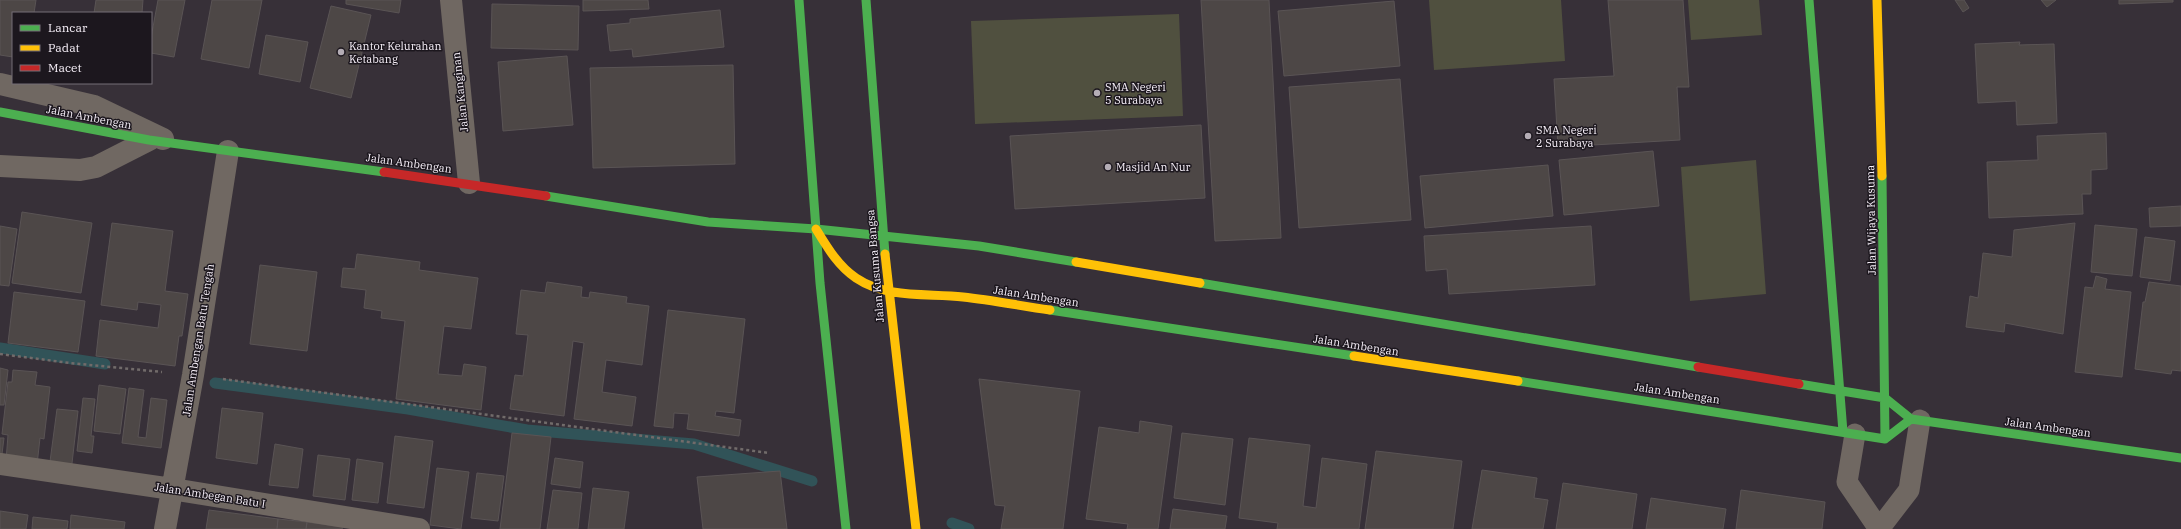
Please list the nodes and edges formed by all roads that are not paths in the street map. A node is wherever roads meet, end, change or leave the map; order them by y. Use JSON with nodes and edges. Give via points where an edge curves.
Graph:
{"nodes":[{"id":1,"x":451,"y":0,"type":"edge"},
{"id":2,"x":800,"y":0,"type":"edge"},
{"id":3,"x":866,"y":0,"type":"edge"},
{"id":4,"x":1809,"y":0,"type":"edge"},
{"id":5,"x":1877,"y":0,"type":"edge"},
{"id":6,"x":0,"y":84,"type":"edge"},
{"id":7,"x":0,"y":112,"type":"edge"},
{"id":8,"x":149,"y":140,"type":"junction"},
{"id":9,"x":171,"y":143,"type":"junction"},
{"id":10,"x":228,"y":151,"type":"junction"},
{"id":11,"x":0,"y":166,"type":"edge"},
{"id":12,"x":469,"y":183,"type":"junction"},
{"id":13,"x":816,"y":229,"type":"junction"},
{"id":14,"x":884,"y":237,"type":"junction"},
{"id":15,"x":888,"y":291,"type":"junction"},
{"id":16,"x":1840,"y":390,"type":"junction"},
{"id":17,"x":1885,"y":398,"type":"junction"},
{"id":18,"x":1916,"y":420,"type":"junction"},
{"id":19,"x":1849,"y":433,"type":"junction"},
{"id":20,"x":1885,"y":439,"type":"junction"},
{"id":21,"x":2181,"y":458,"type":"edge"},
{"id":22,"x":0,"y":464,"type":"edge"},
{"id":23,"x":172,"y":489,"type":"junction"},
{"id":24,"x":165,"y":529,"type":"edge"},
{"id":25,"x":419,"y":529,"type":"edge"},
{"id":26,"x":846,"y":529,"type":"edge"},
{"id":27,"x":916,"y":529,"type":"edge"}],
"edges":[{"from":1,"to":12,"type":"street","name":"Jalan Kanginan"},
{"from":2,"to":13,"type":"main road"},
{"from":3,"to":14,"type":"main road","name":"Jalan Kusuma Bangsa"},
{"from":4,"to":16,"type":"main road"},
{"from":5,"to":17,"type":"main road","name":"Jalan Wijaya Kusuma","via":[[1881,92]]},
{"from":6,"to":9,"type":"street","via":[[94,106]]},
{"from":7,"to":8,"type":"main road","name":"Jalan Ambengan"},
{"from":8,"to":9,"type":"main road","name":"Jalan Ambengan"},
{"from":8,"to":11,"type":"street","via":[[96,167],[80,170]]},
{"from":9,"to":10,"type":"main road","name":"Jalan Ambengan"},
{"from":10,"to":12,"type":"main road","name":"Jalan Ambengan"},
{"from":10,"to":23,"type":"street","name":"Jalan Ambengan Batu Tengah","via":[[193,375]]},
{"from":12,"to":13,"type":"main road","name":"Jalan Ambengan","via":[[708,222]]},
{"from":13,"to":14,"type":"main road","name":"Jalan Ambengan"},
{"from":13,"to":15,"type":"main road","name":"Jalan Ambengan","via":[[846,270],[867,284]]},
{"from":13,"to":26,"type":"main road"},
{"from":14,"to":15,"type":"main road","name":"Jalan Kusuma Bangsa"},
{"from":14,"to":16,"type":"main road","name":"Jalan Ambengan","via":[[979,246]]},
{"from":15,"to":19,"type":"main road","name":"Jalan Ambengan","via":[[962,298]]},
{"from":15,"to":27,"type":"main road","name":"Jalan Kusuma Bangsa"},
{"from":16,"to":17,"type":"main road","name":"Jalan Ambengan"},
{"from":16,"to":19,"type":"main road"},
{"from":17,"to":18,"type":"main road","name":"Jalan Ambengan"},
{"from":17,"to":20,"type":"main road","name":"Jalan Wijaya Kusuma"},
{"from":18,"to":19,"type":"lane","via":[[1910,490],[1879,529],[1848,482]]},
{"from":18,"to":20,"type":"main road"},
{"from":18,"to":21,"type":"main road","name":"Jalan Ambengan"},
{"from":19,"to":20,"type":"main road","name":"Jalan Ambengan"},
{"from":22,"to":23,"type":"street","name":"Jalan Ambegan Batu I"},
{"from":23,"to":24,"type":"street","name":"Jalan Ambengan Batu Tengah"},
{"from":23,"to":25,"type":"street","name":"Jalan Ambegan Batu I"}]}
